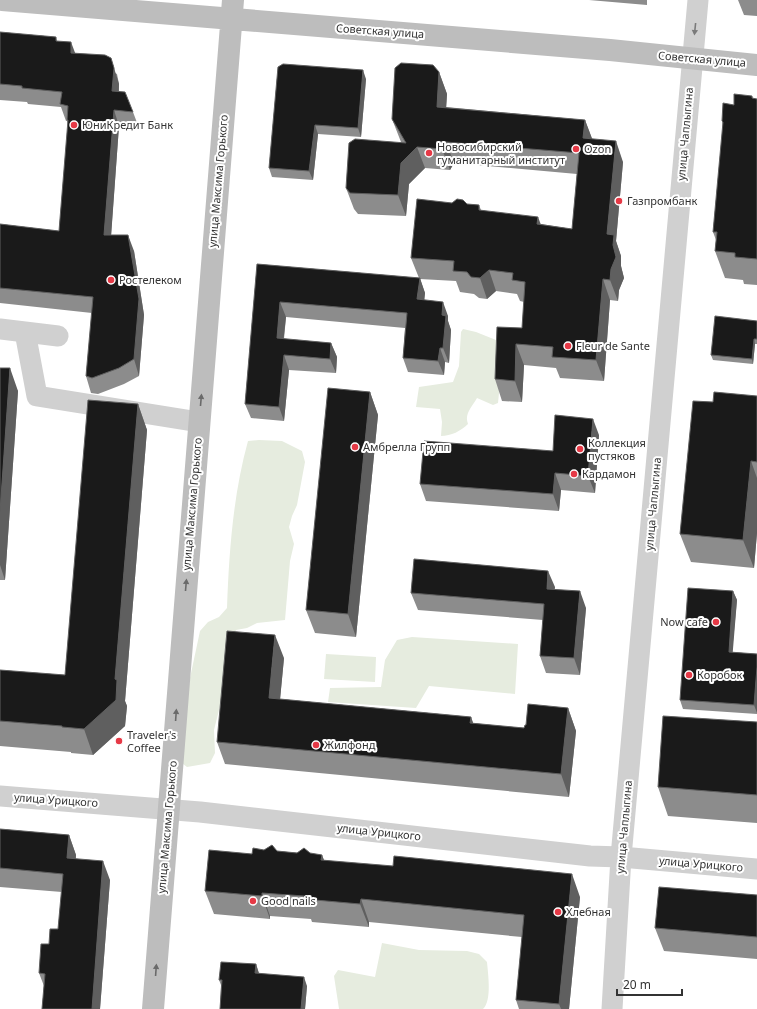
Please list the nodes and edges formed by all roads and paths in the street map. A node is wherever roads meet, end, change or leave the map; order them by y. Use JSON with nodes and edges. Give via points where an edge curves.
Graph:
{"nodes":[{"id":1,"x":2,"y":0,"type":"edge"},
{"id":2,"x":698,"y":0,"type":"edge"},
{"id":3,"x":232,"y":10,"type":"edge"},
{"id":4,"x":692,"y":58,"type":"junction"},
{"id":5,"x":757,"y":65,"type":"edge"},
{"id":6,"x":0,"y":329,"type":"edge"},
{"id":7,"x":25,"y":332,"type":"junction"},
{"id":8,"x":58,"y":336,"type":"dead end"},
{"id":9,"x":199,"y":422,"type":"junction"},
{"id":10,"x":0,"y":796,"type":"edge"},
{"id":11,"x":168,"y":810,"type":"junction"},
{"id":12,"x":621,"y":857,"type":"junction"},
{"id":13,"x":757,"y":869,"type":"edge"},
{"id":14,"x":153,"y":1009,"type":"edge"},
{"id":15,"x":612,"y":1009,"type":"edge"}],
"edges":[{"from":1,"to":3,"type":"street","name":"Советская улица"},
{"from":2,"to":4,"type":"street","name":"улица Чаплыгина","one_way":true},
{"from":3,"to":4,"type":"street","name":"Советская улица"},
{"from":9,"to":3,"type":"street","name":"улица Максима Горького","one_way":true},
{"from":4,"to":5,"type":"street","name":"Советская улица"},
{"from":4,"to":12,"type":"street","name":"улица Чаплыгина"},
{"from":6,"to":7,"type":"street"},
{"from":7,"to":8,"type":"street"},
{"from":7,"to":9,"type":"street","via":[[37,396]]},
{"from":11,"to":9,"type":"street","name":"улица Максима Горького","one_way":true},
{"from":10,"to":11,"type":"street","name":"улица Урицкого"},
{"from":11,"to":12,"type":"street","name":"улица Урицкого","via":[[582,855]]},
{"from":14,"to":11,"type":"street","name":"улица Максима Горького","one_way":true},
{"from":12,"to":13,"type":"street","name":"улица Урицкого"},
{"from":12,"to":15,"type":"street","name":"улица Чаплыгина"}]}
